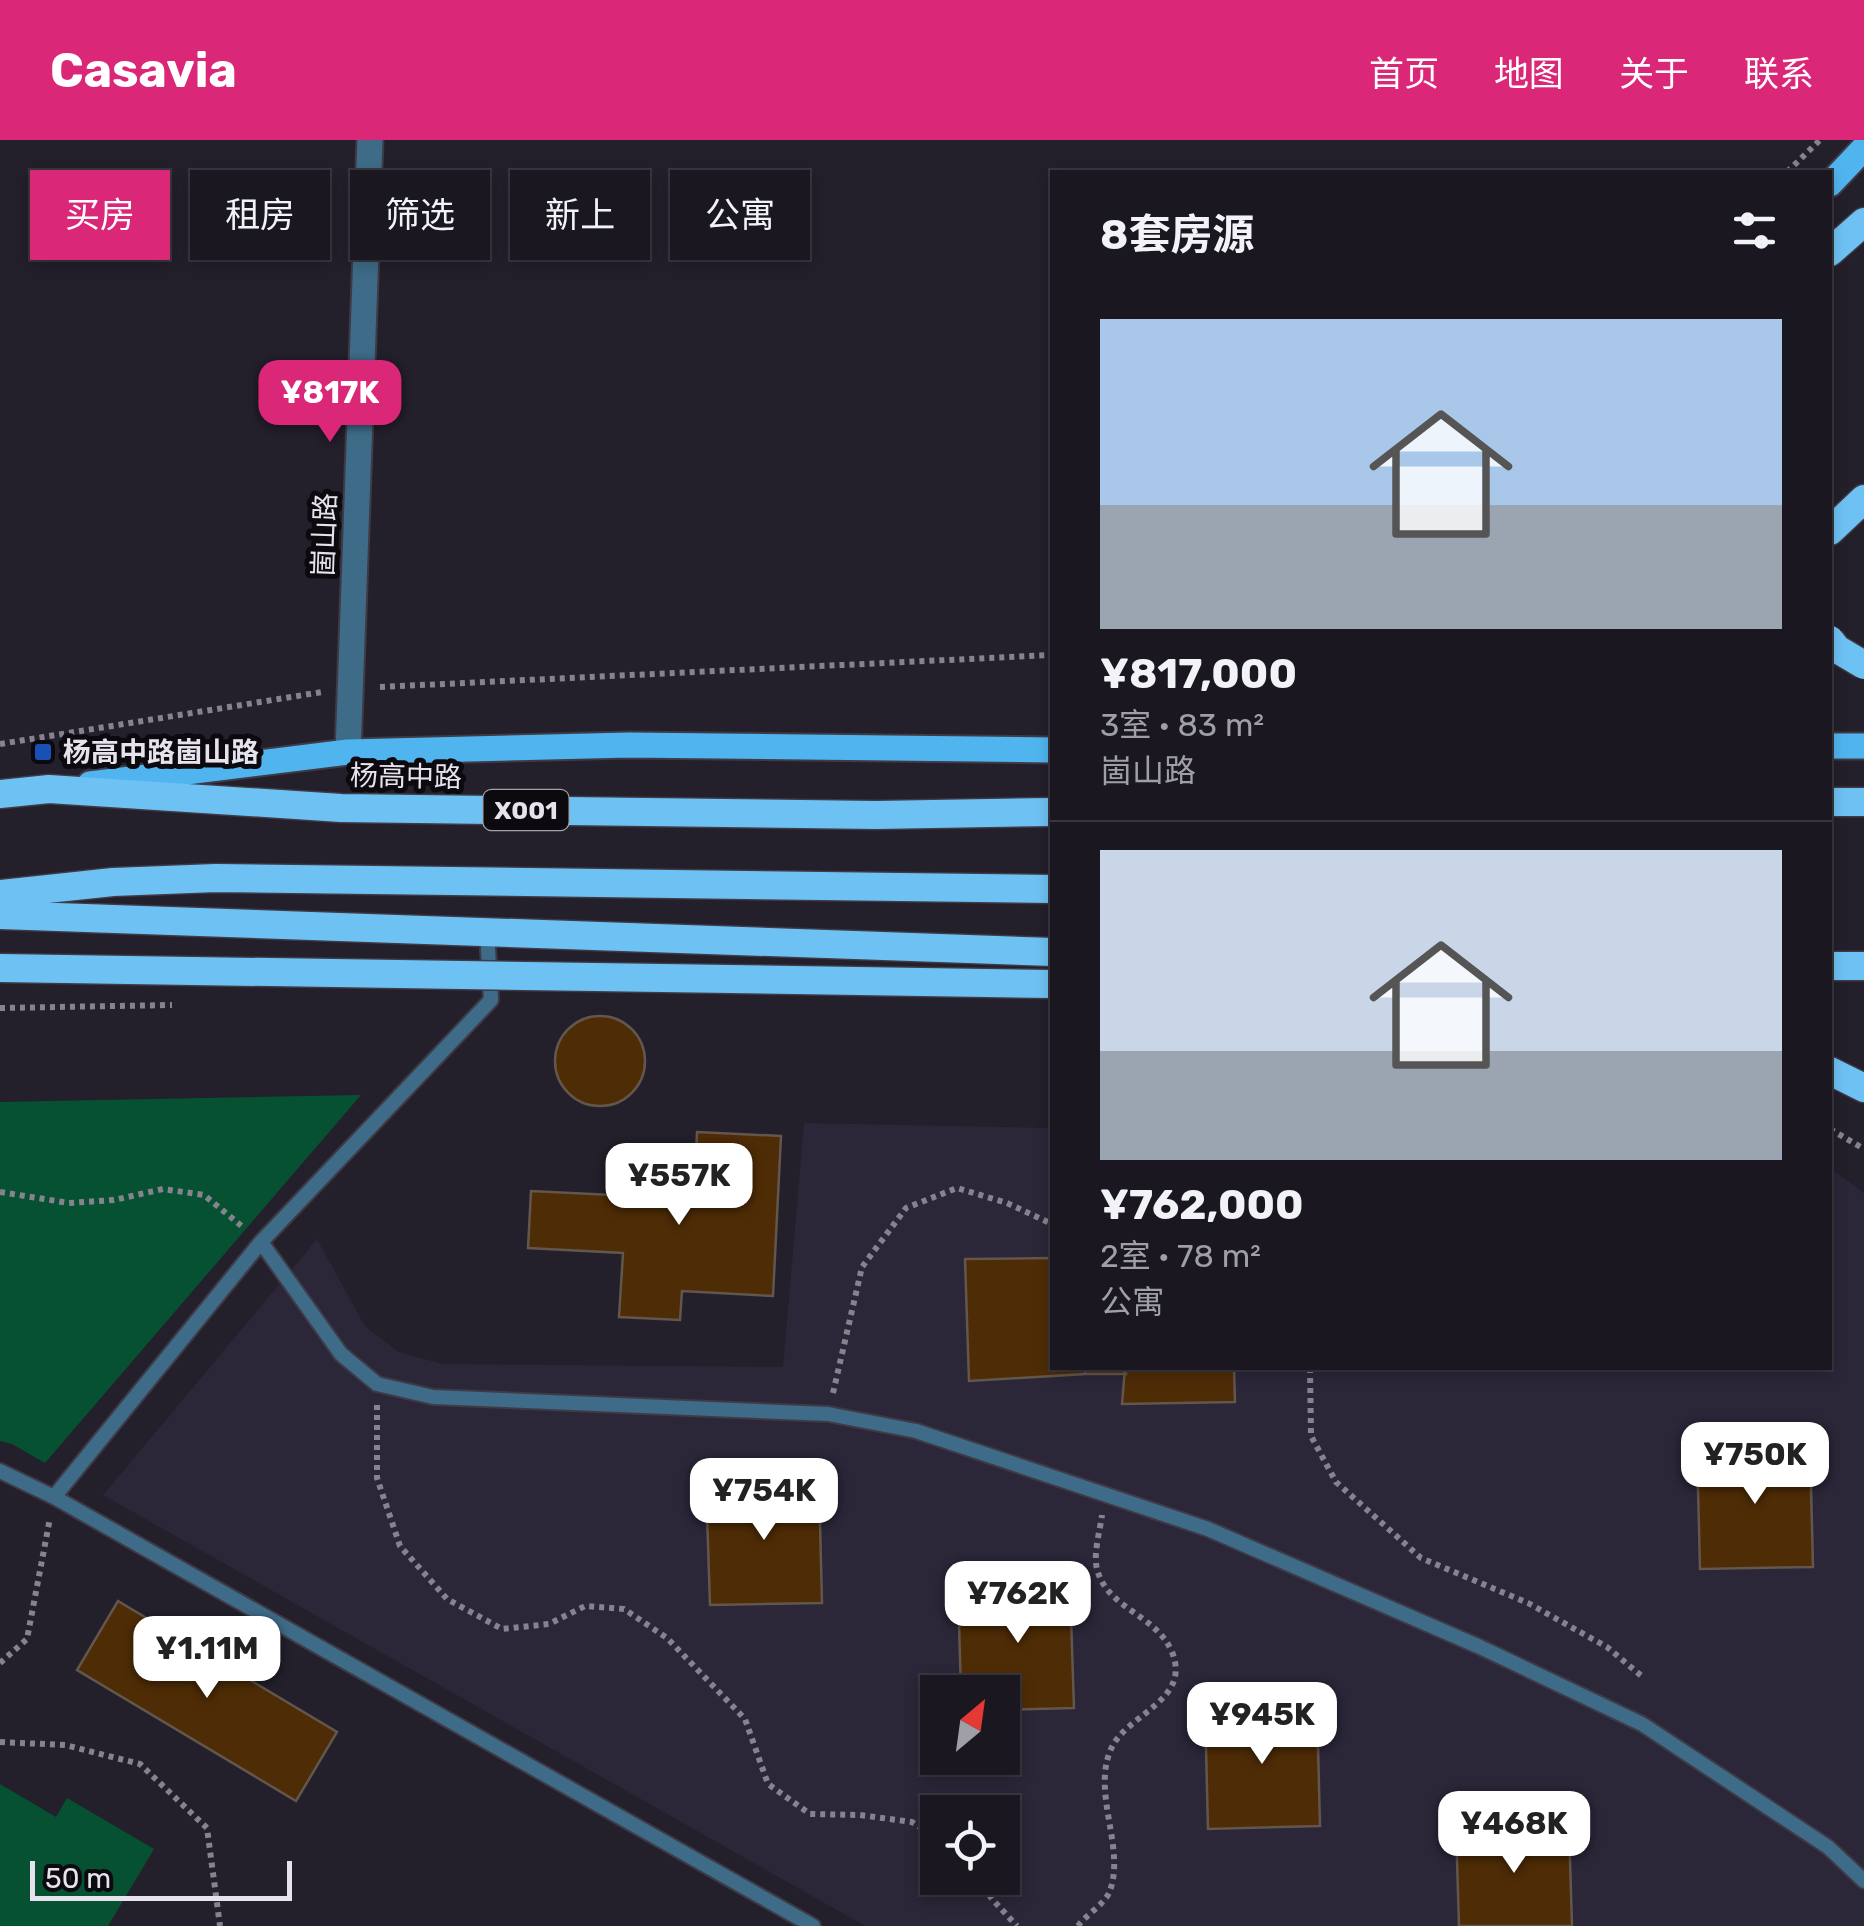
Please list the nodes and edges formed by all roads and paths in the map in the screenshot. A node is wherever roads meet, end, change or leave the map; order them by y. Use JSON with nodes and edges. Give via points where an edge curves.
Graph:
{"nodes":[{"id":1,"x":370,"y":140,"type":"edge"},
{"id":2,"x":1820,"y":140,"type":"edge"},
{"id":3,"x":1864,"y":148,"type":"edge"},
{"id":4,"x":1789,"y":170,"type":"edge"},
{"id":5,"x":1832,"y":182,"type":"edge"},
{"id":6,"x":1864,"y":222,"type":"edge"},
{"id":7,"x":1832,"y":250,"type":"edge"},
{"id":8,"x":1864,"y":499,"type":"edge"},
{"id":9,"x":1832,"y":529,"type":"edge"},
{"id":10,"x":1832,"y":643,"type":"edge"},
{"id":11,"x":1050,"y":655,"type":"edge"},
{"id":12,"x":1864,"y":665,"type":"edge"},
{"id":13,"x":348,"y":688,"type":"junction"},
{"id":14,"x":1050,"y":737,"type":"edge"},
{"id":15,"x":0,"y":744,"type":"edge"},
{"id":16,"x":1832,"y":746,"type":"edge"},
{"id":17,"x":1864,"y":746,"type":"edge"},
{"id":18,"x":975,"y":749,"type":"junction"},
{"id":19,"x":1050,"y":750,"type":"edge"},
{"id":20,"x":348,"y":752,"type":"junction"},
{"id":21,"x":48,"y":789,"type":"junction"},
{"id":22,"x":0,"y":794,"type":"edge"},
{"id":23,"x":1832,"y":802,"type":"edge"},
{"id":24,"x":1864,"y":802,"type":"edge"},
{"id":25,"x":1050,"y":812,"type":"edge"},
{"id":26,"x":1050,"y":889,"type":"edge"},
{"id":27,"x":0,"y":894,"type":"edge"},
{"id":28,"x":0,"y":915,"type":"edge"},
{"id":29,"x":119,"y":919,"type":"junction"},
{"id":30,"x":0,"y":925,"type":"edge"},
{"id":31,"x":487,"y":933,"type":"junction"},
{"id":32,"x":1050,"y":952,"type":"edge"},
{"id":33,"x":1832,"y":966,"type":"edge"},
{"id":34,"x":1864,"y":966,"type":"edge"},
{"id":35,"x":0,"y":968,"type":"edge"},
{"id":36,"x":1050,"y":984,"type":"edge"},
{"id":37,"x":1832,"y":1072,"type":"edge"},
{"id":38,"x":1864,"y":1088,"type":"edge"},
{"id":39,"x":1832,"y":1130,"type":"edge"},
{"id":40,"x":1864,"y":1150,"type":"edge"},
{"id":41,"x":0,"y":1192,"type":"edge"},
{"id":42,"x":1050,"y":1223,"type":"edge"},
{"id":43,"x":261,"y":1242,"type":"junction"},
{"id":44,"x":1310,"y":1370,"type":"edge"},
{"id":45,"x":377,"y":1384,"type":"junction"},
{"id":46,"x":828,"y":1414,"type":"junction"},
{"id":47,"x":0,"y":1472,"type":"edge"},
{"id":48,"x":1104,"y":1494,"type":"junction"},
{"id":49,"x":54,"y":1497,"type":"junction"},
{"id":50,"x":0,"y":1663,"type":"edge"},
{"id":51,"x":1644,"y":1678,"type":"dead end"},
{"id":52,"x":0,"y":1742,"type":"edge"},
{"id":53,"x":920,"y":1827,"type":"edge"},
{"id":54,"x":1864,"y":1881,"type":"edge"},
{"id":55,"x":990,"y":1895,"type":"edge"},
{"id":56,"x":220,"y":1926,"type":"edge"},
{"id":57,"x":813,"y":1926,"type":"edge"},
{"id":58,"x":1017,"y":1926,"type":"edge"},
{"id":59,"x":1078,"y":1926,"type":"edge"}],
"edges":[{"from":1,"to":13,"type":"street","name":"崮山路"},
{"from":2,"to":4,"type":"path"},
{"from":3,"to":5,"type":"main road"},
{"from":6,"to":7,"type":"highway"},
{"from":8,"to":9,"type":"highway"},
{"from":10,"to":12,"type":"highway","bridge":true},
{"from":11,"to":13,"type":"path"},
{"from":13,"to":15,"type":"path"},
{"from":13,"to":20,"type":"street","name":"崮山路"},
{"from":14,"to":18,"type":"main road"},
{"from":16,"to":17,"type":"main road"},
{"from":18,"to":19,"type":"main road"},
{"from":18,"to":20,"type":"main road","via":[[630,744]]},
{"from":20,"to":21,"type":"main road"},
{"from":21,"to":22,"type":"highway","name":"杨高中路","number":"X001"},
{"from":21,"to":25,"type":"highway","name":"杨高中路","number":"X001","via":[[341,808]]},
{"from":23,"to":24,"type":"highway"},
{"from":26,"to":27,"type":"highway","via":[[216,878]]},
{"from":28,"to":29,"type":"highway"},
{"from":29,"to":30,"type":"main road"},
{"from":29,"to":31,"type":"highway"},
{"from":31,"to":32,"type":"highway"},
{"from":31,"to":43,"type":"lane","via":[[491,1000]]},
{"from":33,"to":34,"type":"highway"},
{"from":35,"to":36,"type":"highway","bridge":true},
{"from":37,"to":38,"type":"highway"},
{"from":39,"to":40,"type":"path"},
{"from":41,"to":43,"type":"path","via":[[70,1203],[163,1189],[204,1195]]},
{"from":42,"to":46,"type":"path","via":[[956,1188],[906,1208],[862,1268]]},
{"from":43,"to":45,"type":"lane","via":[[341,1354]]},
{"from":43,"to":49,"type":"lane"},
{"from":44,"to":51,"type":"path","via":[[1310,1436],[1336,1482],[1421,1558],[1528,1602],[1607,1646]]},
{"from":45,"to":46,"type":"lane","via":[[432,1397]]},
{"from":45,"to":53,"type":"path","via":[[377,1478],[400,1546],[447,1598],[502,1629],[549,1624],[585,1606],[624,1609],[667,1638],[745,1719],[768,1784],[810,1814]]},
{"from":46,"to":48,"type":"lane","via":[[916,1432]]},
{"from":47,"to":49,"type":"lane"},
{"from":48,"to":54,"type":"lane","via":[[1208,1529],[1642,1724],[1828,1847]]},
{"from":48,"to":59,"type":"path","via":[[1096,1567],[1113,1600],[1142,1616],[1172,1652],[1175,1675],[1161,1703],[1128,1725],[1110,1750],[1105,1795],[1115,1874],[1107,1898]]},
{"from":49,"to":50,"type":"path","via":[[27,1640]]},
{"from":49,"to":57,"type":"lane"},
{"from":52,"to":56,"type":"path","via":[[65,1745],[140,1764],[207,1828]]},
{"from":55,"to":58,"type":"path"}]}
